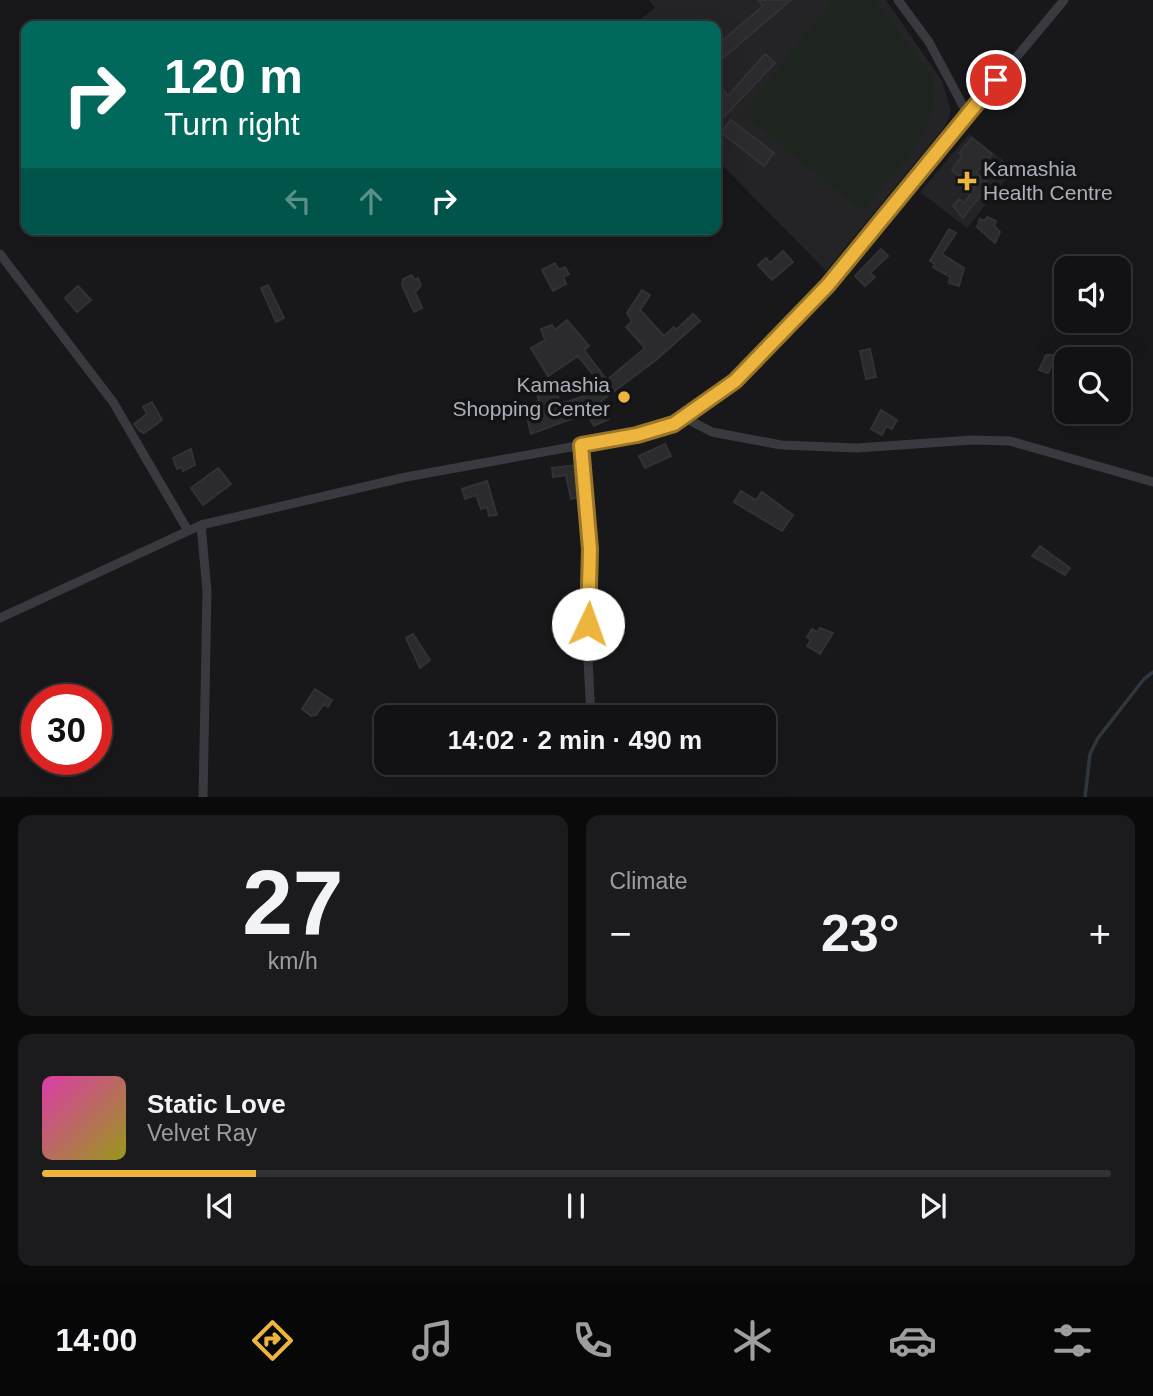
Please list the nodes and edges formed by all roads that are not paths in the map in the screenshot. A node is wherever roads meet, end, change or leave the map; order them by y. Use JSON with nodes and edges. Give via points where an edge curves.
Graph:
{"nodes":[{"id":1,"x":898,"y":0,"type":"edge"},
{"id":2,"x":1064,"y":0,"type":"edge"},
{"id":3,"x":968,"y":114,"type":"junction"},
{"id":4,"x":0,"y":254,"type":"edge"},
{"id":5,"x":685,"y":418,"type":"junction"},
{"id":6,"x":581,"y":445,"type":"junction"},
{"id":7,"x":1153,"y":482,"type":"edge"},
{"id":8,"x":201,"y":525,"type":"junction"},
{"id":9,"x":187,"y":529,"type":"junction"},
{"id":10,"x":0,"y":618,"type":"edge"},
{"id":11,"x":590,"y":705,"type":"edge"},
{"id":12,"x":203,"y":797,"type":"edge"}],
"edges":[{"from":1,"to":3,"type":"street","via":[[929,42]]},
{"from":2,"to":3,"type":"street"},
{"from":3,"to":5,"type":"street","via":[[796,322],[735,381]]},
{"from":4,"to":9,"type":"street","via":[[108,396]]},
{"from":5,"to":6,"type":"street","via":[[637,435]]},
{"from":5,"to":7,"type":"street","via":[[712,432],[780,445],[857,449],[1010,441]]},
{"from":6,"to":8,"type":"street","via":[[406,477]]},
{"from":6,"to":11,"type":"street","via":[[590,549]]},
{"from":8,"to":9,"type":"street"},
{"from":8,"to":12,"type":"street","via":[[207,591]]},
{"from":9,"to":10,"type":"street"}]}
